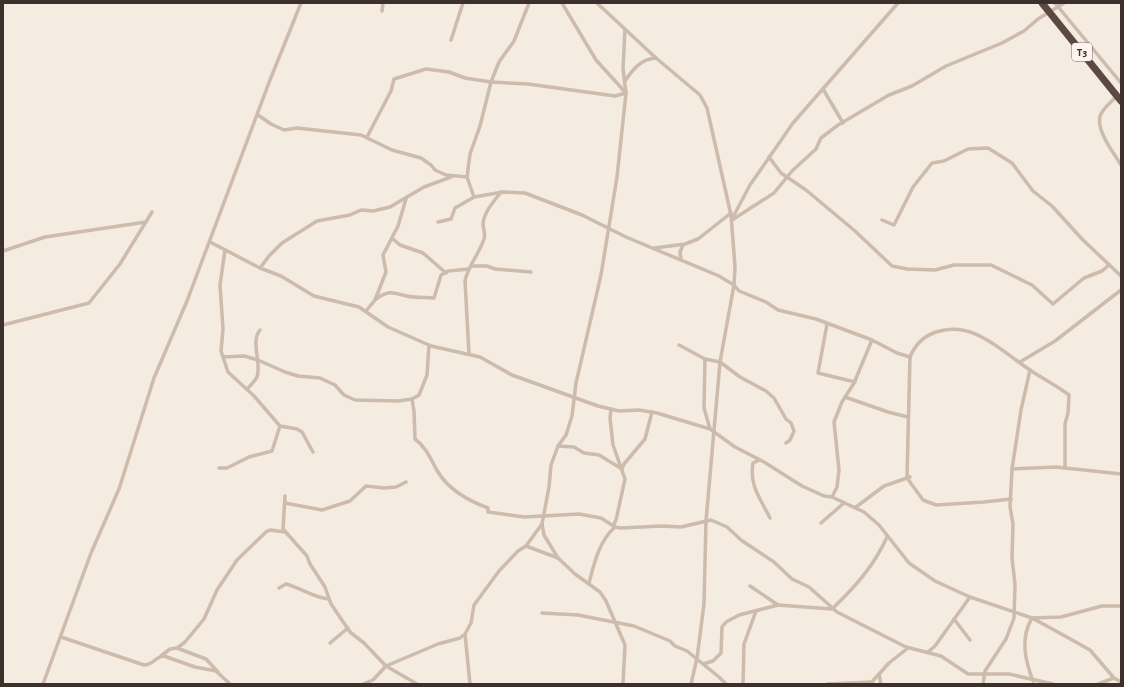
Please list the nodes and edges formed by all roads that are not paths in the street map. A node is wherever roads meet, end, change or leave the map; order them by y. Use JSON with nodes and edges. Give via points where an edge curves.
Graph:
{"nodes":[{"id":1,"x":301,"y":3,"type":"edge"},
{"id":2,"x":384,"y":3,"type":"edge"},
{"id":3,"x":463,"y":3,"type":"edge"},
{"id":4,"x":529,"y":3,"type":"edge"},
{"id":5,"x":562,"y":3,"type":"edge"},
{"id":6,"x":597,"y":3,"type":"edge"},
{"id":7,"x":898,"y":3,"type":"edge"},
{"id":8,"x":1042,"y":3,"type":"edge"},
{"id":9,"x":1055,"y":3,"type":"edge"},
{"id":10,"x":1064,"y":3,"type":"edge"},
{"id":11,"x":1058,"y":7,"type":"junction"},
{"id":12,"x":382,"y":10,"type":"dead end"},
{"id":13,"x":1050,"y":13,"type":"junction"},
{"id":14,"x":625,"y":30,"type":"junction"},
{"id":15,"x":451,"y":40,"type":"dead end"},
{"id":16,"x":656,"y":58,"type":"junction"},
{"id":17,"x":625,"y":81,"type":"junction"},
{"id":18,"x":491,"y":82,"type":"junction"},
{"id":19,"x":1121,"y":83,"type":"edge"},
{"id":20,"x":822,"y":89,"type":"junction"},
{"id":21,"x":626,"y":93,"type":"junction"},
{"id":22,"x":1119,"y":98,"type":"edge"},
{"id":23,"x":258,"y":114,"type":"junction"},
{"id":24,"x":843,"y":123,"type":"junction"},
{"id":25,"x":367,"y":137,"type":"junction"},
{"id":26,"x":769,"y":158,"type":"junction"},
{"id":27,"x":1121,"y":165,"type":"edge"},
{"id":28,"x":467,"y":176,"type":"junction"},
{"id":29,"x":451,"y":177,"type":"junction"},
{"id":30,"x":786,"y":177,"type":"junction"},
{"id":31,"x":501,"y":192,"type":"junction"},
{"id":32,"x":474,"y":196,"type":"junction"},
{"id":33,"x":406,"y":199,"type":"junction"},
{"id":34,"x":152,"y":212,"type":"dead end"},
{"id":35,"x":731,"y":213,"type":"junction"},
{"id":36,"x":732,"y":220,"type":"junction"},
{"id":37,"x":882,"y":220,"type":"dead end"},
{"id":38,"x":147,"y":222,"type":"junction"},
{"id":39,"x":438,"y":222,"type":"dead end"},
{"id":40,"x":607,"y":228,"type":"junction"},
{"id":41,"x":393,"y":239,"type":"junction"},
{"id":42,"x":210,"y":242,"type":"junction"},
{"id":43,"x":683,"y":245,"type":"junction"},
{"id":44,"x":654,"y":248,"type":"junction"},
{"id":45,"x":225,"y":250,"type":"junction"},
{"id":46,"x":3,"y":251,"type":"edge"},
{"id":47,"x":681,"y":260,"type":"junction"},
{"id":48,"x":1109,"y":265,"type":"junction"},
{"id":49,"x":470,"y":267,"type":"junction"},
{"id":50,"x":260,"y":268,"type":"junction"},
{"id":51,"x":531,"y":272,"type":"dead end"},
{"id":52,"x":446,"y":273,"type":"junction"},
{"id":53,"x":1121,"y":276,"type":"edge"},
{"id":54,"x":734,"y":285,"type":"junction"},
{"id":55,"x":1121,"y":290,"type":"edge"},
{"id":56,"x":375,"y":300,"type":"junction"},
{"id":57,"x":366,"y":312,"type":"junction"},
{"id":58,"x":827,"y":324,"type":"junction"},
{"id":59,"x":3,"y":326,"type":"edge"},
{"id":60,"x":260,"y":330,"type":"dead end"},
{"id":61,"x":872,"y":340,"type":"junction"},
{"id":62,"x":429,"y":345,"type":"junction"},
{"id":63,"x":679,"y":345,"type":"dead end"},
{"id":64,"x":469,"y":354,"type":"junction"},
{"id":65,"x":223,"y":357,"type":"junction"},
{"id":66,"x":910,"y":357,"type":"junction"},
{"id":67,"x":705,"y":359,"type":"junction"},
{"id":68,"x":258,"y":360,"type":"junction"},
{"id":69,"x":720,"y":362,"type":"junction"},
{"id":70,"x":1020,"y":362,"type":"junction"},
{"id":71,"x":1030,"y":370,"type":"junction"},
{"id":72,"x":854,"y":382,"type":"junction"},
{"id":73,"x":247,"y":389,"type":"junction"},
{"id":74,"x":575,"y":397,"type":"junction"},
{"id":75,"x":845,"y":397,"type":"junction"},
{"id":76,"x":412,"y":399,"type":"junction"},
{"id":77,"x":611,"y":409,"type":"junction"},
{"id":78,"x":652,"y":412,"type":"junction"},
{"id":79,"x":908,"y":417,"type":"junction"},
{"id":80,"x":280,"y":426,"type":"junction"},
{"id":81,"x":710,"y":429,"type":"junction"},
{"id":82,"x":714,"y":432,"type":"junction"},
{"id":83,"x":786,"y":443,"type":"dead end"},
{"id":84,"x":558,"y":446,"type":"junction"},
{"id":85,"x":313,"y":452,"type":"dead end"},
{"id":86,"x":759,"y":460,"type":"junction"},
{"id":87,"x":219,"y":468,"type":"dead end"},
{"id":88,"x":1065,"y":468,"type":"junction"},
{"id":89,"x":622,"y":469,"type":"junction"},
{"id":90,"x":1012,"y":469,"type":"junction"},
{"id":91,"x":1121,"y":474,"type":"edge"},
{"id":92,"x":909,"y":477,"type":"junction"},
{"id":93,"x":406,"y":482,"type":"dead end"},
{"id":94,"x":285,"y":496,"type":"dead end"},
{"id":95,"x":832,"y":497,"type":"junction"},
{"id":96,"x":1011,"y":498,"type":"junction"},
{"id":97,"x":285,"y":503,"type":"junction"},
{"id":98,"x":844,"y":503,"type":"junction"},
{"id":99,"x":856,"y":508,"type":"junction"},
{"id":100,"x":545,"y":516,"type":"junction"},
{"id":101,"x":770,"y":518,"type":"dead end"},
{"id":102,"x":706,"y":520,"type":"junction"},
{"id":103,"x":821,"y":523,"type":"dead end"},
{"id":104,"x":542,"y":524,"type":"junction"},
{"id":105,"x":614,"y":526,"type":"junction"},
{"id":106,"x":285,"y":532,"type":"junction"},
{"id":107,"x":887,"y":537,"type":"junction"},
{"id":108,"x":526,"y":546,"type":"junction"},
{"id":109,"x":558,"y":558,"type":"junction"},
{"id":110,"x":589,"y":583,"type":"junction"},
{"id":111,"x":750,"y":586,"type":"dead end"},
{"id":112,"x":279,"y":588,"type":"dead end"},
{"id":113,"x":970,"y":597,"type":"junction"},
{"id":114,"x":329,"y":599,"type":"junction"},
{"id":115,"x":778,"y":605,"type":"junction"},
{"id":116,"x":1121,"y":606,"type":"edge"},
{"id":117,"x":832,"y":609,"type":"junction"},
{"id":118,"x":756,"y":611,"type":"junction"},
{"id":119,"x":1015,"y":612,"type":"junction"},
{"id":120,"x":542,"y":613,"type":"dead end"},
{"id":121,"x":1032,"y":618,"type":"junction"},
{"id":122,"x":954,"y":619,"type":"junction"},
{"id":123,"x":614,"y":623,"type":"junction"},
{"id":124,"x":348,"y":628,"type":"junction"},
{"id":125,"x":465,"y":634,"type":"junction"},
{"id":126,"x":61,"y":637,"type":"junction"},
{"id":127,"x":970,"y":640,"type":"dead end"},
{"id":128,"x":330,"y":643,"type":"dead end"},
{"id":129,"x":177,"y":648,"type":"junction"},
{"id":130,"x":908,"y":648,"type":"junction"},
{"id":131,"x":928,"y":652,"type":"junction"},
{"id":132,"x":161,"y":656,"type":"junction"},
{"id":133,"x":697,"y":658,"type":"junction"},
{"id":134,"x":702,"y":664,"type":"junction"},
{"id":135,"x":386,"y":666,"type":"junction"},
{"id":136,"x":220,"y":674,"type":"junction"},
{"id":137,"x":879,"y":674,"type":"junction"},
{"id":138,"x":984,"y":676,"type":"junction"},
{"id":139,"x":1114,"y":678,"type":"junction"},
{"id":140,"x":1035,"y":682,"type":"edge"},
{"id":141,"x":1121,"y":682,"type":"edge"},
{"id":142,"x":871,"y":683,"type":"edge"},
{"id":143,"x":43,"y":684,"type":"edge"},
{"id":144,"x":230,"y":684,"type":"edge"},
{"id":145,"x":363,"y":684,"type":"edge"},
{"id":146,"x":417,"y":684,"type":"edge"},
{"id":147,"x":470,"y":684,"type":"edge"},
{"id":148,"x":622,"y":684,"type":"edge"},
{"id":149,"x":691,"y":684,"type":"edge"},
{"id":150,"x":726,"y":684,"type":"edge"},
{"id":151,"x":743,"y":684,"type":"edge"},
{"id":152,"x":827,"y":684,"type":"edge"},
{"id":153,"x":881,"y":684,"type":"edge"},
{"id":154,"x":983,"y":684,"type":"edge"},
{"id":155,"x":1052,"y":684,"type":"edge"},
{"id":156,"x":1098,"y":684,"type":"edge"}],
"edges":[{"from":1,"to":23,"type":"street"},
{"from":2,"to":12,"type":"street"},
{"from":3,"to":15,"type":"street"},
{"from":4,"to":18,"type":"street","via":[[514,41],[499,62]]},
{"from":5,"to":21,"type":"street","via":[[596,60]]},
{"from":6,"to":14,"type":"street"},
{"from":7,"to":20,"type":"street"},
{"from":8,"to":13,"type":"highway","number":"T3"},
{"from":9,"to":11,"type":"street"},
{"from":10,"to":11,"type":"street"},
{"from":11,"to":13,"type":"street"},
{"from":11,"to":19,"type":"street"},
{"from":13,"to":22,"type":"highway","number":"T3"},
{"from":13,"to":24,"type":"street","via":[[1002,43],[946,66],[912,86],[889,95]]},
{"from":14,"to":16,"type":"street"},
{"from":14,"to":17,"type":"street"},
{"from":16,"to":17,"type":"street","via":[[640,63]]},
{"from":16,"to":35,"type":"street","via":[[703,98]]},
{"from":17,"to":21,"type":"street"},
{"from":18,"to":21,"type":"street","via":[[528,84],[615,96]]},
{"from":18,"to":25,"type":"street","via":[[426,69],[394,79],[391,92]]},
{"from":18,"to":28,"type":"street","via":[[470,154]]},
{"from":20,"to":24,"type":"street"},
{"from":20,"to":26,"type":"street","via":[[793,123]]},
{"from":21,"to":40,"type":"street","via":[[617,176]]},
{"from":22,"to":27,"type":"street","via":[[1104,109],[1100,123],[1102,132]]},
{"from":23,"to":25,"type":"street","via":[[284,130],[297,128]]},
{"from":23,"to":42,"type":"street"},
{"from":24,"to":30,"type":"street","via":[[825,134],[816,149]]},
{"from":25,"to":29,"type":"street","via":[[392,150],[421,158],[435,170]]},
{"from":26,"to":30,"type":"street"},
{"from":26,"to":36,"type":"street","via":[[750,185]]},
{"from":28,"to":29,"type":"street"},
{"from":28,"to":32,"type":"street"},
{"from":29,"to":33,"type":"street","via":[[424,187]]},
{"from":30,"to":36,"type":"street","via":[[779,188],[767,198]]},
{"from":30,"to":48,"type":"street","via":[[806,190],[855,231],[892,266],[907,270],[935,270],[954,265],[991,265],[1032,285],[1053,304],[1084,278],[1102,271]]},
{"from":31,"to":32,"type":"street"},
{"from":31,"to":40,"type":"street","via":[[531,195]]},
{"from":31,"to":49,"type":"street","via":[[485,216],[485,237]]},
{"from":32,"to":39,"type":"street","via":[[455,208],[451,219]]},
{"from":33,"to":41,"type":"street"},
{"from":33,"to":50,"type":"street","via":[[390,207],[373,211],[361,210],[350,215],[317,221],[282,243]]},
{"from":34,"to":38,"type":"street"},
{"from":35,"to":36,"type":"street"},
{"from":35,"to":43,"type":"street","via":[[698,239]]},
{"from":36,"to":54,"type":"street"},
{"from":37,"to":48,"type":"street","via":[[894,225],[914,188],[932,164],[968,149],[988,148],[1012,163],[1033,191],[1052,206]]},
{"from":38,"to":46,"type":"street","via":[[45,237]]},
{"from":38,"to":59,"type":"street","via":[[120,264],[89,304]]},
{"from":40,"to":44,"type":"street"},
{"from":40,"to":74,"type":"street","via":[[601,275]]},
{"from":41,"to":52,"type":"street","via":[[400,245],[423,253]]},
{"from":41,"to":56,"type":"street","via":[[385,248],[383,255],[386,272]]},
{"from":42,"to":45,"type":"street"},
{"from":42,"to":126,"type":"street","via":[[154,378],[119,489],[91,553]]},
{"from":43,"to":44,"type":"street"},
{"from":43,"to":47,"type":"street","via":[[680,252]]},
{"from":44,"to":47,"type":"street"},
{"from":45,"to":50,"type":"street"},
{"from":45,"to":65,"type":"street","via":[[220,285]]},
{"from":47,"to":54,"type":"street"},
{"from":48,"to":53,"type":"street"},
{"from":49,"to":51,"type":"street","via":[[487,266]]},
{"from":49,"to":52,"type":"street"},
{"from":49,"to":64,"type":"street","via":[[465,281]]},
{"from":50,"to":57,"type":"street","via":[[280,276],[314,296],[346,302]]},
{"from":52,"to":56,"type":"street","via":[[438,280],[434,298],[415,298],[389,292]]},
{"from":54,"to":58,"type":"street","via":[[739,291],[778,310]]},
{"from":54,"to":69,"type":"street"},
{"from":55,"to":70,"type":"street","via":[[1056,341]]},
{"from":56,"to":57,"type":"street"},
{"from":57,"to":62,"type":"street","via":[[388,327]]},
{"from":58,"to":61,"type":"street"},
{"from":58,"to":72,"type":"street","via":[[818,374]]},
{"from":60,"to":68,"type":"street","via":[[256,339]]},
{"from":61,"to":66,"type":"street"},
{"from":61,"to":72,"type":"street"},
{"from":62,"to":64,"type":"street"},
{"from":62,"to":76,"type":"street","via":[[427,375],[419,395]]},
{"from":63,"to":67,"type":"street"},
{"from":64,"to":74,"type":"street","via":[[488,360],[512,375]]},
{"from":65,"to":68,"type":"street","via":[[244,356]]},
{"from":65,"to":73,"type":"street","via":[[228,372]]},
{"from":66,"to":70,"type":"street","via":[[921,341],[932,333],[948,328],[967,330],[988,340]]},
{"from":66,"to":79,"type":"street"},
{"from":67,"to":69,"type":"street"},
{"from":67,"to":81,"type":"street","via":[[704,408]]},
{"from":68,"to":73,"type":"street","via":[[256,379]]},
{"from":68,"to":76,"type":"street","via":[[285,372],[328,380],[344,395],[355,400],[387,402]]},
{"from":69,"to":82,"type":"street"},
{"from":69,"to":83,"type":"street","via":[[774,398],[794,431]]},
{"from":70,"to":71,"type":"street"},
{"from":71,"to":88,"type":"street","via":[[1056,384],[1068,395]]},
{"from":71,"to":90,"type":"street"},
{"from":72,"to":75,"type":"street"},
{"from":73,"to":80,"type":"street"},
{"from":74,"to":77,"type":"street"},
{"from":74,"to":84,"type":"street","via":[[568,429]]},
{"from":75,"to":79,"type":"street"},
{"from":75,"to":95,"type":"street","via":[[834,422],[839,470]]},
{"from":76,"to":100,"type":"street","via":[[414,437],[433,460],[438,472],[456,492],[469,502],[488,508],[488,512],[512,516]]},
{"from":77,"to":78,"type":"street"},
{"from":77,"to":89,"type":"street","via":[[613,445]]},
{"from":78,"to":81,"type":"street"},
{"from":78,"to":89,"type":"street","via":[[645,439]]},
{"from":79,"to":92,"type":"street"},
{"from":80,"to":85,"type":"street","via":[[302,432]]},
{"from":80,"to":87,"type":"street","via":[[272,451],[249,457],[227,468]]},
{"from":81,"to":82,"type":"street"},
{"from":82,"to":86,"type":"street"},
{"from":82,"to":102,"type":"street"},
{"from":84,"to":89,"type":"street","via":[[574,447],[584,453],[599,455]]},
{"from":84,"to":100,"type":"street","via":[[551,465]]},
{"from":86,"to":95,"type":"street","via":[[802,486]]},
{"from":86,"to":101,"type":"street","via":[[753,463],[753,484]]},
{"from":88,"to":90,"type":"street"},
{"from":88,"to":91,"type":"street"},
{"from":89,"to":105,"type":"street","via":[[625,479]]},
{"from":90,"to":96,"type":"street"},
{"from":92,"to":96,"type":"street","via":[[922,500],[936,505]]},
{"from":92,"to":99,"type":"street","via":[[884,486]]},
{"from":93,"to":97,"type":"street","via":[[396,487],[366,486],[350,501],[322,510]]},
{"from":94,"to":97,"type":"street"},
{"from":95,"to":98,"type":"street"},
{"from":96,"to":119,"type":"street"},
{"from":97,"to":106,"type":"street"},
{"from":98,"to":99,"type":"street"},
{"from":98,"to":103,"type":"street"},
{"from":99,"to":107,"type":"street","via":[[872,518]]},
{"from":100,"to":104,"type":"street"},
{"from":100,"to":105,"type":"street","via":[[579,514],[601,518]]},
{"from":102,"to":105,"type":"street","via":[[696,525],[681,527]]},
{"from":102,"to":117,"type":"street","via":[[727,527],[741,540],[774,562],[792,579],[809,587]]},
{"from":102,"to":133,"type":"street","via":[[704,604]]},
{"from":104,"to":108,"type":"street"},
{"from":104,"to":109,"type":"street","via":[[544,535]]},
{"from":105,"to":110,"type":"street","via":[[599,551]]},
{"from":106,"to":114,"type":"street","via":[[307,556]]},
{"from":106,"to":129,"type":"street","via":[[266,532],[241,555],[217,590],[204,619]]},
{"from":107,"to":113,"type":"street","via":[[917,570]]},
{"from":107,"to":117,"type":"street","via":[[865,576]]},
{"from":108,"to":109,"type":"street"},
{"from":108,"to":125,"type":"street","via":[[498,571],[476,602],[471,623]]},
{"from":109,"to":110,"type":"street"},
{"from":110,"to":123,"type":"street","via":[[606,601]]},
{"from":111,"to":115,"type":"street"},
{"from":112,"to":114,"type":"street","via":[[286,584],[301,588],[320,598]]},
{"from":113,"to":119,"type":"street"},
{"from":113,"to":122,"type":"street"},
{"from":114,"to":124,"type":"street"},
{"from":115,"to":117,"type":"street"},
{"from":115,"to":118,"type":"street"},
{"from":116,"to":121,"type":"street","via":[[1102,606],[1061,617]]},
{"from":117,"to":130,"type":"street"},
{"from":118,"to":134,"type":"street","via":[[746,612],[726,622],[722,628],[721,653],[713,661]]},
{"from":118,"to":151,"type":"street","via":[[744,644]]},
{"from":119,"to":121,"type":"street"},
{"from":119,"to":138,"type":"street","via":[[1008,634]]},
{"from":120,"to":123,"type":"street","via":[[578,615]]},
{"from":121,"to":139,"type":"street","via":[[1090,650]]},
{"from":121,"to":140,"type":"street","via":[[1024,636],[1027,667]]},
{"from":122,"to":127,"type":"street"},
{"from":122,"to":131,"type":"street"},
{"from":123,"to":133,"type":"street","via":[[634,626],[670,641]]},
{"from":123,"to":148,"type":"street","via":[[625,646]]},
{"from":124,"to":128,"type":"street"},
{"from":124,"to":135,"type":"street"},
{"from":125,"to":135,"type":"street"},
{"from":125,"to":147,"type":"street"},
{"from":126,"to":132,"type":"street","via":[[144,665],[151,664]]},
{"from":126,"to":143,"type":"street"},
{"from":129,"to":132,"type":"street","via":[[170,649]]},
{"from":129,"to":136,"type":"street","via":[[206,659]]},
{"from":130,"to":131,"type":"street"},
{"from":130,"to":137,"type":"street"},
{"from":131,"to":138,"type":"street","via":[[940,656],[968,674]]},
{"from":132,"to":136,"type":"street"},
{"from":133,"to":134,"type":"street"},
{"from":133,"to":149,"type":"street"},
{"from":134,"to":150,"type":"street","via":[[720,676]]},
{"from":135,"to":145,"type":"street","via":[[373,680]]},
{"from":135,"to":146,"type":"street"},
{"from":136,"to":144,"type":"street"},
{"from":137,"to":142,"type":"street"},
{"from":137,"to":153,"type":"street"},
{"from":138,"to":140,"type":"street","via":[[1009,674]]},
{"from":138,"to":154,"type":"street"},
{"from":139,"to":141,"type":"street"},
{"from":139,"to":156,"type":"street"},
{"from":140,"to":155,"type":"street"},
{"from":142,"to":152,"type":"street"}]}
